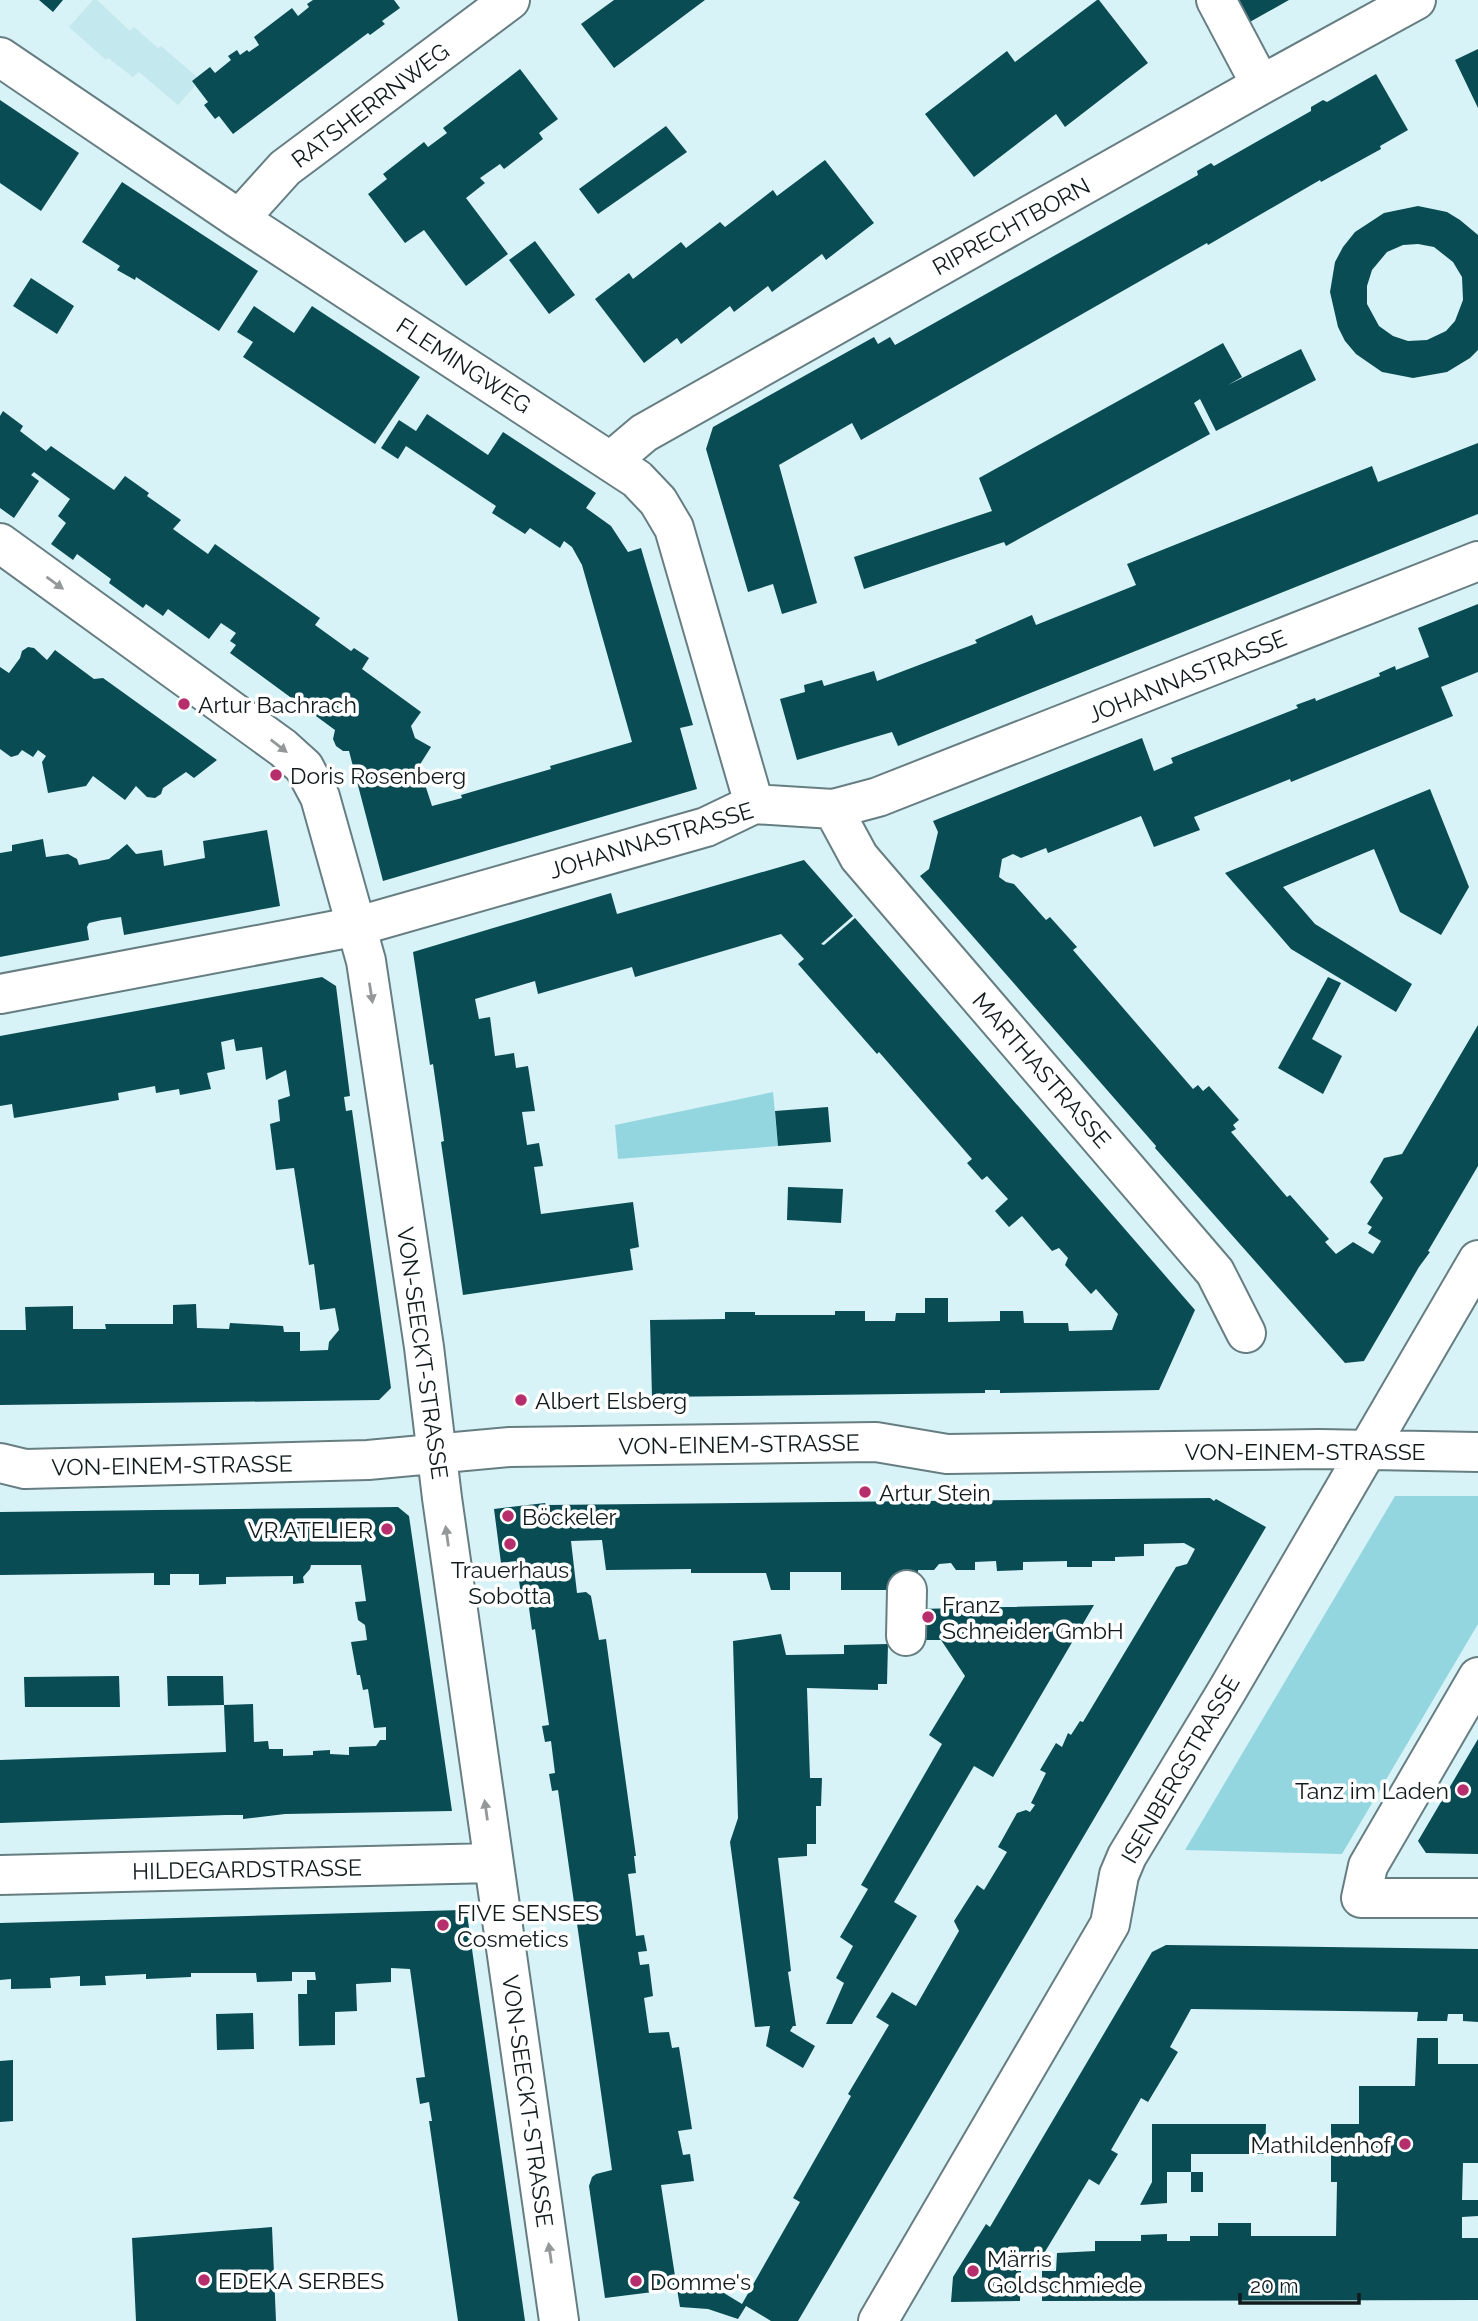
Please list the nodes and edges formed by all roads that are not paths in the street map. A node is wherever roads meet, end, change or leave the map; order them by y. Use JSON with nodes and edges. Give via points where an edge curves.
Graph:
{"nodes":[{"id":1,"x":510,"y":0,"type":"edge"},
{"id":2,"x":1216,"y":0,"type":"edge"},
{"id":3,"x":1416,"y":0,"type":"edge"},
{"id":4,"x":0,"y":57,"type":"edge"},
{"id":5,"x":1261,"y":85,"type":"junction"},
{"id":6,"x":239,"y":219,"type":"junction"},
{"id":7,"x":611,"y":461,"type":"junction"},
{"id":8,"x":0,"y":543,"type":"edge"},
{"id":9,"x":1478,"y":561,"type":"edge"},
{"id":10,"x":754,"y":804,"type":"junction"},
{"id":11,"x":833,"y":809,"type":"junction"},
{"id":12,"x":358,"y":926,"type":"junction"},
{"id":13,"x":0,"y":994,"type":"edge"},
{"id":14,"x":1478,"y":1260,"type":"edge"},
{"id":15,"x":1247,"y":1333,"type":"dead end"},
{"id":16,"x":1365,"y":1450,"type":"junction"},
{"id":17,"x":1478,"y":1452,"type":"edge"},
{"id":18,"x":436,"y":1455,"type":"junction"},
{"id":19,"x":0,"y":1462,"type":"edge"},
{"id":20,"x":906,"y":1590,"type":"dead end"},
{"id":21,"x":906,"y":1636,"type":"dead end"},
{"id":22,"x":1478,"y":1676,"type":"edge"},
{"id":23,"x":494,"y":1863,"type":"junction"},
{"id":24,"x":0,"y":1875,"type":"edge"},
{"id":25,"x":1478,"y":1898,"type":"edge"},
{"id":26,"x":559,"y":2321,"type":"edge"},
{"id":27,"x":878,"y":2321,"type":"edge"}],
"edges":[{"from":1,"to":6,"type":"street","name":"RATSHERRNWEG","via":[[285,168]]},
{"from":2,"to":5,"type":"street"},
{"from":3,"to":5,"type":"street","name":"RIPRECHTBORN"},
{"from":4,"to":6,"type":"street","name":"FLEMINGWEG"},
{"from":5,"to":7,"type":"street","name":"RIPRECHTBORN","via":[[644,433]]},
{"from":6,"to":7,"type":"street","name":"FLEMINGWEG"},
{"from":7,"to":10,"type":"street","name":"FLEMINGWEG","via":[[658,500],[674,528]]},
{"from":8,"to":12,"type":"street","name":"VON-SEECKT-STRASSE","one_way":true,"via":[[304,767],[323,806]]},
{"from":9,"to":11,"type":"street","name":"JOHANNASTRASSE","via":[[878,797]]},
{"from":10,"to":11,"type":"street","name":"JOHANNASTRASSE"},
{"from":10,"to":12,"type":"street","name":"JOHANNASTRASSE","via":[[706,827]]},
{"from":11,"to":15,"type":"street","name":"MARTHASTRASSE","via":[[859,858],[1215,1272]]},
{"from":12,"to":13,"type":"street","name":"JOHANNASTRASSE"},
{"from":12,"to":18,"type":"street","name":"VON-SEECKT-STRASSE","one_way":true,"via":[[420,1320]]},
{"from":14,"to":16,"type":"street","name":"ISENBERGSTRASSE"},
{"from":16,"to":17,"type":"street","name":"VON-EINEM-STRASSE"},
{"from":16,"to":18,"type":"street","name":"VON-EINEM-STRASSE","via":[[947,1454],[876,1442],[510,1447]]},
{"from":16,"to":27,"type":"street","name":"ISENBERGSTRASSE","via":[[1127,1856],[1110,1924]]},
{"from":18,"to":19,"type":"street","name":"VON-EINEM-STRASSE","via":[[25,1469]]},
{"from":23,"to":18,"type":"street","name":"VON-SEECKT-STRASSE","one_way":true},
{"from":20,"to":21,"type":"street"},
{"from":22,"to":25,"type":"street","via":[[1368,1866],[1361,1898]]},
{"from":23,"to":24,"type":"street","name":"HILDEGARDSTRASSE"},
{"from":26,"to":23,"type":"street","name":"VON-SEECKT-STRASSE","one_way":true}]}
